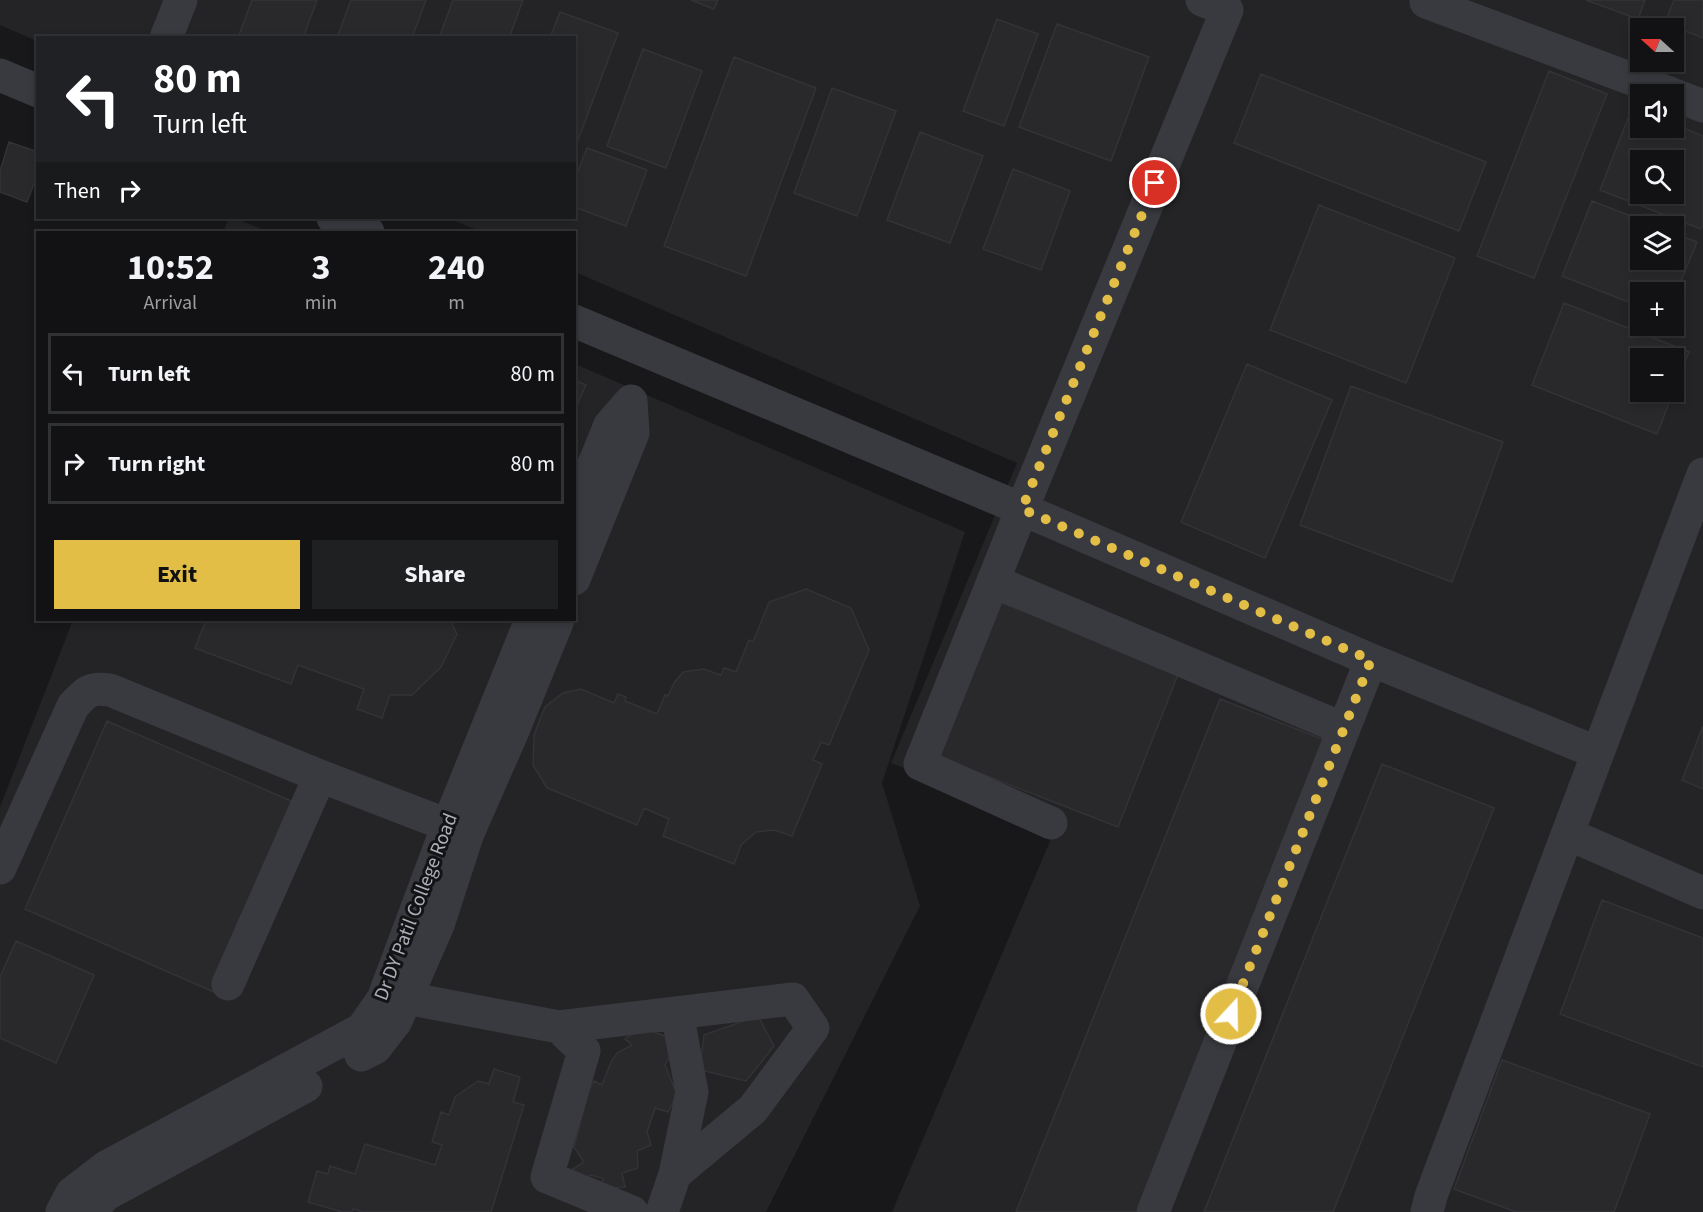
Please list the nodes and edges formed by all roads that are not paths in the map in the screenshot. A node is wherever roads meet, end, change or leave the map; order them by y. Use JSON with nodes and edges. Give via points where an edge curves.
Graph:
{"nodes":[{"id":1,"x":181,"y":0,"type":"edge"},
{"id":2,"x":1202,"y":0,"type":"edge"},
{"id":3,"x":1426,"y":2,"type":"dead end"},
{"id":4,"x":167,"y":36,"type":"edge"},
{"id":5,"x":0,"y":75,"type":"edge"},
{"id":6,"x":1644,"y":84,"type":"edge"},
{"id":7,"x":36,"y":90,"type":"edge"},
{"id":8,"x":1684,"y":99,"type":"edge"},
{"id":9,"x":1703,"y":106,"type":"edge"},
{"id":10,"x":336,"y":219,"type":"edge"},
{"id":11,"x":366,"y":231,"type":"edge"},
{"id":12,"x":576,"y":322,"type":"edge"},
{"id":13,"x":651,"y":354,"type":"junction"},
{"id":14,"x":631,"y":401,"type":"junction"},
{"id":15,"x":1703,"y":474,"type":"edge"},
{"id":16,"x":576,"y":507,"type":"edge"},
{"id":17,"x":1022,"y":509,"type":"junction"},
{"id":18,"x":576,"y":574,"type":"edge"},
{"id":19,"x":993,"y":581,"type":"junction"},
{"id":20,"x":531,"y":621,"type":"edge"},
{"id":21,"x":558,"y":621,"type":"edge"},
{"id":22,"x":1371,"y":660,"type":"junction"},
{"id":23,"x":1344,"y":729,"type":"junction"},
{"id":24,"x":1598,"y":753,"type":"junction"},
{"id":25,"x":320,"y":776,"type":"junction"},
{"id":26,"x":1051,"y":823,"type":"dead end"},
{"id":27,"x":458,"y":829,"type":"junction"},
{"id":28,"x":1568,"y":834,"type":"junction"},
{"id":29,"x":0,"y":867,"type":"edge"},
{"id":30,"x":1703,"y":893,"type":"edge"},
{"id":31,"x":228,"y":984,"type":"dead end"},
{"id":32,"x":400,"y":994,"type":"junction"},
{"id":33,"x":677,"y":1013,"type":"junction"},
{"id":34,"x":559,"y":1027,"type":"junction"},
{"id":35,"x":675,"y":1174,"type":"junction"},
{"id":36,"x":62,"y":1212,"type":"edge"},
{"id":37,"x":91,"y":1212,"type":"edge"},
{"id":38,"x":632,"y":1212,"type":"edge"},
{"id":39,"x":662,"y":1212,"type":"edge"},
{"id":40,"x":1153,"y":1212,"type":"edge"},
{"id":41,"x":1427,"y":1212,"type":"edge"}],
"edges":[{"from":1,"to":4,"type":"street"},
{"from":2,"to":17,"type":"street","via":[[1227,10]]},
{"from":3,"to":6,"type":"street"},
{"from":5,"to":7,"type":"street"},
{"from":8,"to":9,"type":"street"},
{"from":10,"to":11,"type":"street"},
{"from":12,"to":13,"type":"street"},
{"from":13,"to":14,"type":"street"},
{"from":13,"to":17,"type":"street"},
{"from":14,"to":16,"type":"street","via":[[610,425]]},
{"from":14,"to":18,"type":"street","via":[[633,433]]},
{"from":15,"to":24,"type":"street"},
{"from":17,"to":19,"type":"street"},
{"from":17,"to":22,"type":"street"},
{"from":19,"to":23,"type":"street"},
{"from":19,"to":26,"type":"street","via":[[920,764]]},
{"from":20,"to":27,"type":"street","name":"Dr DY Patil College Road"},
{"from":21,"to":27,"type":"street","name":"Dr DY Patil College Road","via":[[512,733]]},
{"from":22,"to":23,"type":"street"},
{"from":22,"to":24,"type":"street"},
{"from":23,"to":40,"type":"street"},
{"from":24,"to":28,"type":"street"},
{"from":25,"to":27,"type":"street"},
{"from":25,"to":29,"type":"street","via":[[110,690],[86,691],[73,706]]},
{"from":25,"to":31,"type":"street"},
{"from":27,"to":32,"type":"street","name":"Dr DY Patil College Road"},
{"from":28,"to":30,"type":"street"},
{"from":28,"to":41,"type":"street"},
{"from":32,"to":34,"type":"street"},
{"from":32,"to":36,"type":"street","name":"Dr DY Patil College Road","via":[[362,1029],[106,1167],[72,1193]]},
{"from":32,"to":37,"type":"street","name":"Dr DY Patil College Road","via":[[396,1021],[375,1048],[105,1195]]},
{"from":33,"to":34,"type":"street"},
{"from":33,"to":35,"type":"street","via":[[692,1092]]},
{"from":33,"to":35,"type":"street","via":[[793,999],[813,1028],[753,1109]]},
{"from":34,"to":38,"type":"street","via":[[584,1051],[547,1177]]},
{"from":35,"to":39,"type":"street"}]}
